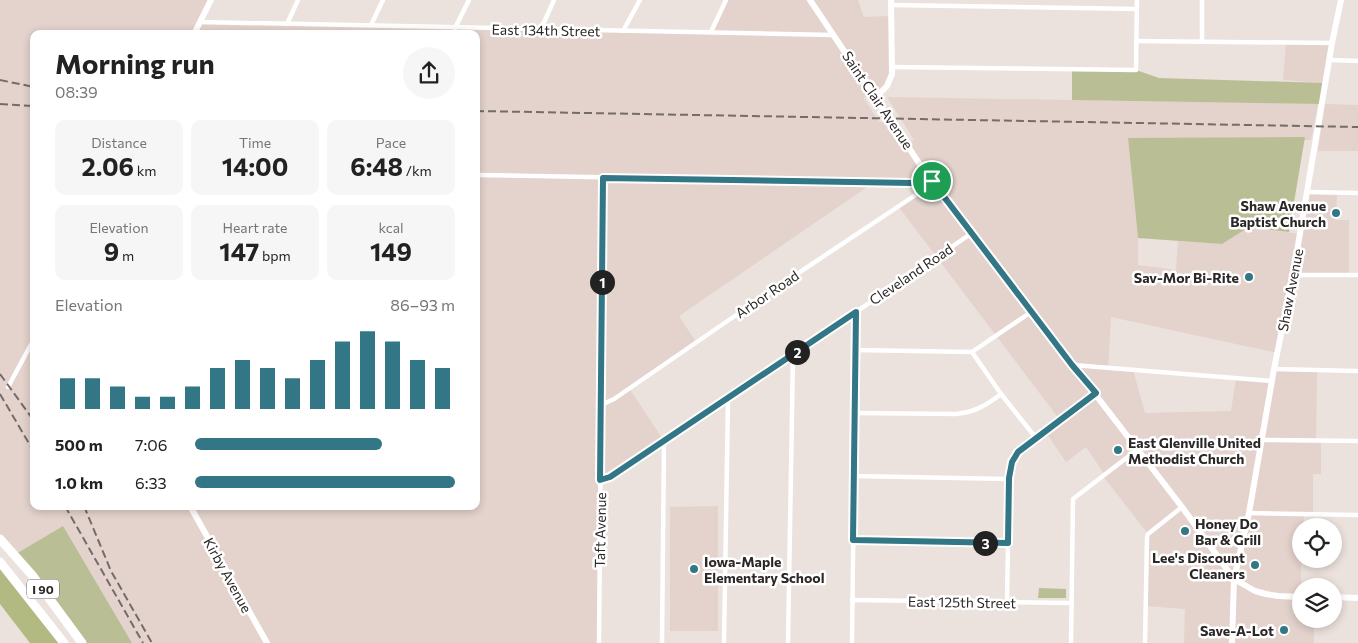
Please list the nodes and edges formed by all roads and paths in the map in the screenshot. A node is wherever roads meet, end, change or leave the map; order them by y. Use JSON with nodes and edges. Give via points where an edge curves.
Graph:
{"nodes":[{"id":1,"x":211,"y":0,"type":"edge"},
{"id":2,"x":298,"y":0,"type":"edge"},
{"id":3,"x":383,"y":0,"type":"edge"},
{"id":4,"x":469,"y":0,"type":"edge"},
{"id":5,"x":554,"y":0,"type":"edge"},
{"id":6,"x":640,"y":0,"type":"edge"},
{"id":7,"x":726,"y":0,"type":"edge"},
{"id":8,"x":810,"y":0,"type":"edge"},
{"id":9,"x":1137,"y":0,"type":"edge"},
{"id":10,"x":1202,"y":0,"type":"edge"},
{"id":11,"x":1341,"y":0,"type":"edge"},
{"id":12,"x":891,"y":3,"type":"edge"},
{"id":13,"x":1137,"y":9,"type":"junction"},
{"id":14,"x":200,"y":22,"type":"junction"},
{"id":15,"x":286,"y":24,"type":"junction"},
{"id":16,"x":370,"y":25,"type":"junction"},
{"id":17,"x":455,"y":28,"type":"junction"},
{"id":18,"x":196,"y":30,"type":"edge"},
{"id":19,"x":541,"y":30,"type":"junction"},
{"id":20,"x":624,"y":31,"type":"junction"},
{"id":21,"x":711,"y":32,"type":"junction"},
{"id":22,"x":833,"y":35,"type":"junction"},
{"id":23,"x":1136,"y":41,"type":"junction"},
{"id":24,"x":1202,"y":42,"type":"junction"},
{"id":25,"x":1332,"y":43,"type":"junction"},
{"id":26,"x":1330,"y":60,"type":"junction"},
{"id":27,"x":1358,"y":61,"type":"edge"},
{"id":28,"x":892,"y":67,"type":"junction"},
{"id":29,"x":876,"y":97,"type":"junction"},
{"id":30,"x":480,"y":175,"type":"edge"},
{"id":31,"x":603,"y":178,"type":"junction"},
{"id":32,"x":932,"y":181,"type":"junction"},
{"id":33,"x":1307,"y":192,"type":"junction"},
{"id":34,"x":1358,"y":193,"type":"edge"},
{"id":35,"x":972,"y":233,"type":"junction"},
{"id":36,"x":1293,"y":275,"type":"junction"},
{"id":37,"x":1358,"y":275,"type":"edge"},
{"id":38,"x":856,"y":312,"type":"junction"},
{"id":39,"x":1032,"y":312,"type":"junction"},
{"id":40,"x":30,"y":346,"type":"edge"},
{"id":41,"x":856,"y":350,"type":"junction"},
{"id":42,"x":972,"y":352,"type":"junction"},
{"id":43,"x":793,"y":355,"type":"junction"},
{"id":44,"x":1072,"y":365,"type":"junction"},
{"id":45,"x":1274,"y":370,"type":"junction"},
{"id":46,"x":1358,"y":371,"type":"edge"},
{"id":47,"x":1272,"y":381,"type":"junction"},
{"id":48,"x":8,"y":386,"type":"dead end"},
{"id":49,"x":1096,"y":393,"type":"junction"},
{"id":50,"x":1001,"y":394,"type":"junction"},
{"id":51,"x":728,"y":399,"type":"junction"},
{"id":52,"x":601,"y":405,"type":"junction"},
{"id":53,"x":854,"y":413,"type":"junction"},
{"id":54,"x":1036,"y":438,"type":"junction"},
{"id":55,"x":1262,"y":440,"type":"junction"},
{"id":56,"x":664,"y":441,"type":"junction"},
{"id":57,"x":1358,"y":441,"type":"edge"},
{"id":58,"x":1138,"y":449,"type":"junction"},
{"id":59,"x":854,"y":476,"type":"junction"},
{"id":60,"x":1009,"y":478,"type":"junction"},
{"id":61,"x":600,"y":480,"type":"junction"},
{"id":62,"x":1182,"y":507,"type":"junction"},
{"id":63,"x":192,"y":510,"type":"edge"},
{"id":64,"x":1249,"y":513,"type":"junction"},
{"id":65,"x":1358,"y":515,"type":"edge"},
{"id":66,"x":0,"y":539,"type":"edge"},
{"id":67,"x":853,"y":540,"type":"junction"},
{"id":68,"x":1008,"y":543,"type":"junction"},
{"id":69,"x":0,"y":562,"type":"edge"},
{"id":70,"x":1234,"y":579,"type":"junction"},
{"id":71,"x":1292,"y":597,"type":"edge"},
{"id":72,"x":1342,"y":598,"type":"edge"},
{"id":73,"x":1358,"y":598,"type":"edge"},
{"id":74,"x":852,"y":600,"type":"junction"},
{"id":75,"x":1007,"y":602,"type":"junction"},
{"id":76,"x":1071,"y":603,"type":"junction"},
{"id":77,"x":64,"y":643,"type":"edge"},
{"id":78,"x":82,"y":643,"type":"edge"},
{"id":79,"x":267,"y":643,"type":"edge"},
{"id":80,"x":599,"y":643,"type":"edge"},
{"id":81,"x":662,"y":643,"type":"edge"},
{"id":82,"x":724,"y":643,"type":"edge"},
{"id":83,"x":788,"y":643,"type":"edge"},
{"id":84,"x":852,"y":643,"type":"edge"},
{"id":85,"x":1071,"y":643,"type":"edge"},
{"id":86,"x":1145,"y":643,"type":"edge"},
{"id":87,"x":1232,"y":643,"type":"edge"}],
"edges":[{"from":1,"to":14,"type":"street"},
{"from":2,"to":15,"type":"street"},
{"from":3,"to":16,"type":"street"},
{"from":4,"to":17,"type":"street"},
{"from":5,"to":19,"type":"street"},
{"from":6,"to":20,"type":"street"},
{"from":7,"to":21,"type":"street"},
{"from":8,"to":22,"type":"street","name":"Saint Clair Avenue"},
{"from":9,"to":13,"type":"street"},
{"from":10,"to":24,"type":"street"},
{"from":11,"to":25,"type":"street","name":"Shaw Avenue"},
{"from":12,"to":13,"type":"street"},
{"from":12,"to":28,"type":"street"},
{"from":13,"to":23,"type":"street"},
{"from":14,"to":15,"type":"street","name":"East 134th Street"},
{"from":14,"to":18,"type":"street"},
{"from":15,"to":16,"type":"street","name":"East 134th Street"},
{"from":16,"to":17,"type":"street","name":"East 134th Street"},
{"from":17,"to":19,"type":"street","name":"East 134th Street"},
{"from":19,"to":20,"type":"street","name":"East 134th Street"},
{"from":20,"to":21,"type":"street","name":"East 134th Street"},
{"from":21,"to":22,"type":"street","name":"East 134th Street"},
{"from":22,"to":29,"type":"street","name":"Saint Clair Avenue"},
{"from":23,"to":24,"type":"street"},
{"from":23,"to":28,"type":"street","via":[[1136,70]]},
{"from":24,"to":25,"type":"street"},
{"from":25,"to":26,"type":"street","name":"Shaw Avenue"},
{"from":26,"to":27,"type":"street"},
{"from":26,"to":33,"type":"street","name":"Shaw Avenue"},
{"from":28,"to":29,"type":"street","via":[[891,80]]},
{"from":29,"to":32,"type":"street","name":"Saint Clair Avenue"},
{"from":30,"to":31,"type":"street"},
{"from":31,"to":32,"type":"street"},
{"from":31,"to":52,"type":"street","name":"Taft Avenue"},
{"from":32,"to":35,"type":"street","name":"Saint Clair Avenue"},
{"from":32,"to":52,"type":"street","name":"Arbor Road"},
{"from":33,"to":34,"type":"street"},
{"from":33,"to":36,"type":"street","name":"Shaw Avenue"},
{"from":35,"to":38,"type":"street","name":"Cleveland Road"},
{"from":35,"to":39,"type":"street","name":"Saint Clair Avenue"},
{"from":36,"to":37,"type":"street"},
{"from":36,"to":45,"type":"street","name":"Shaw Avenue"},
{"from":38,"to":41,"type":"street"},
{"from":38,"to":43,"type":"street","name":"Cleveland Road"},
{"from":39,"to":42,"type":"street"},
{"from":39,"to":44,"type":"street","name":"Saint Clair Avenue"},
{"from":40,"to":48,"type":"street"},
{"from":41,"to":42,"type":"street"},
{"from":41,"to":53,"type":"street"},
{"from":42,"to":50,"type":"street"},
{"from":43,"to":51,"type":"street","name":"Cleveland Road"},
{"from":43,"to":83,"type":"street"},
{"from":44,"to":47,"type":"street"},
{"from":44,"to":49,"type":"street","name":"Saint Clair Avenue"},
{"from":45,"to":46,"type":"street"},
{"from":45,"to":47,"type":"street","name":"Shaw Avenue"},
{"from":47,"to":55,"type":"street","name":"Shaw Avenue"},
{"from":49,"to":54,"type":"street"},
{"from":49,"to":58,"type":"street","name":"Saint Clair Avenue"},
{"from":50,"to":53,"type":"street","via":[[982,407],[956,414]]},
{"from":50,"to":54,"type":"street"},
{"from":51,"to":56,"type":"street","name":"Cleveland Road"},
{"from":51,"to":82,"type":"street"},
{"from":52,"to":61,"type":"street","name":"Taft Avenue"},
{"from":53,"to":59,"type":"street"},
{"from":54,"to":60,"type":"street","via":[[1018,452]]},
{"from":55,"to":57,"type":"street"},
{"from":55,"to":64,"type":"street","name":"Shaw Avenue"},
{"from":56,"to":61,"type":"street","name":"Cleveland Road","via":[[610,477]]},
{"from":56,"to":81,"type":"street"},
{"from":58,"to":62,"type":"street","name":"Saint Clair Avenue"},
{"from":58,"to":76,"type":"street","via":[[1073,500]]},
{"from":59,"to":60,"type":"street"},
{"from":59,"to":67,"type":"street"},
{"from":60,"to":68,"type":"street"},
{"from":61,"to":80,"type":"street","name":"Taft Avenue"},
{"from":62,"to":70,"type":"street","name":"Saint Clair Avenue"},
{"from":62,"to":86,"type":"street","via":[[1147,537]]},
{"from":63,"to":79,"type":"street","name":"Kirby Avenue"},
{"from":64,"to":65,"type":"street"},
{"from":64,"to":70,"type":"street","name":"Shaw Avenue"},
{"from":66,"to":78,"type":"highway","number":"I 90","via":[[32,575]]},
{"from":67,"to":68,"type":"street"},
{"from":67,"to":74,"type":"street"},
{"from":68,"to":75,"type":"street"},
{"from":69,"to":77,"type":"highway","number":"I 90"},
{"from":70,"to":71,"type":"street","via":[[1255,591]]},
{"from":70,"to":87,"type":"street"},
{"from":72,"to":73,"type":"street"},
{"from":74,"to":75,"type":"street","name":"East 125th Street"},
{"from":74,"to":84,"type":"street"},
{"from":75,"to":76,"type":"street","name":"East 125th Street"},
{"from":76,"to":85,"type":"street"}]}
